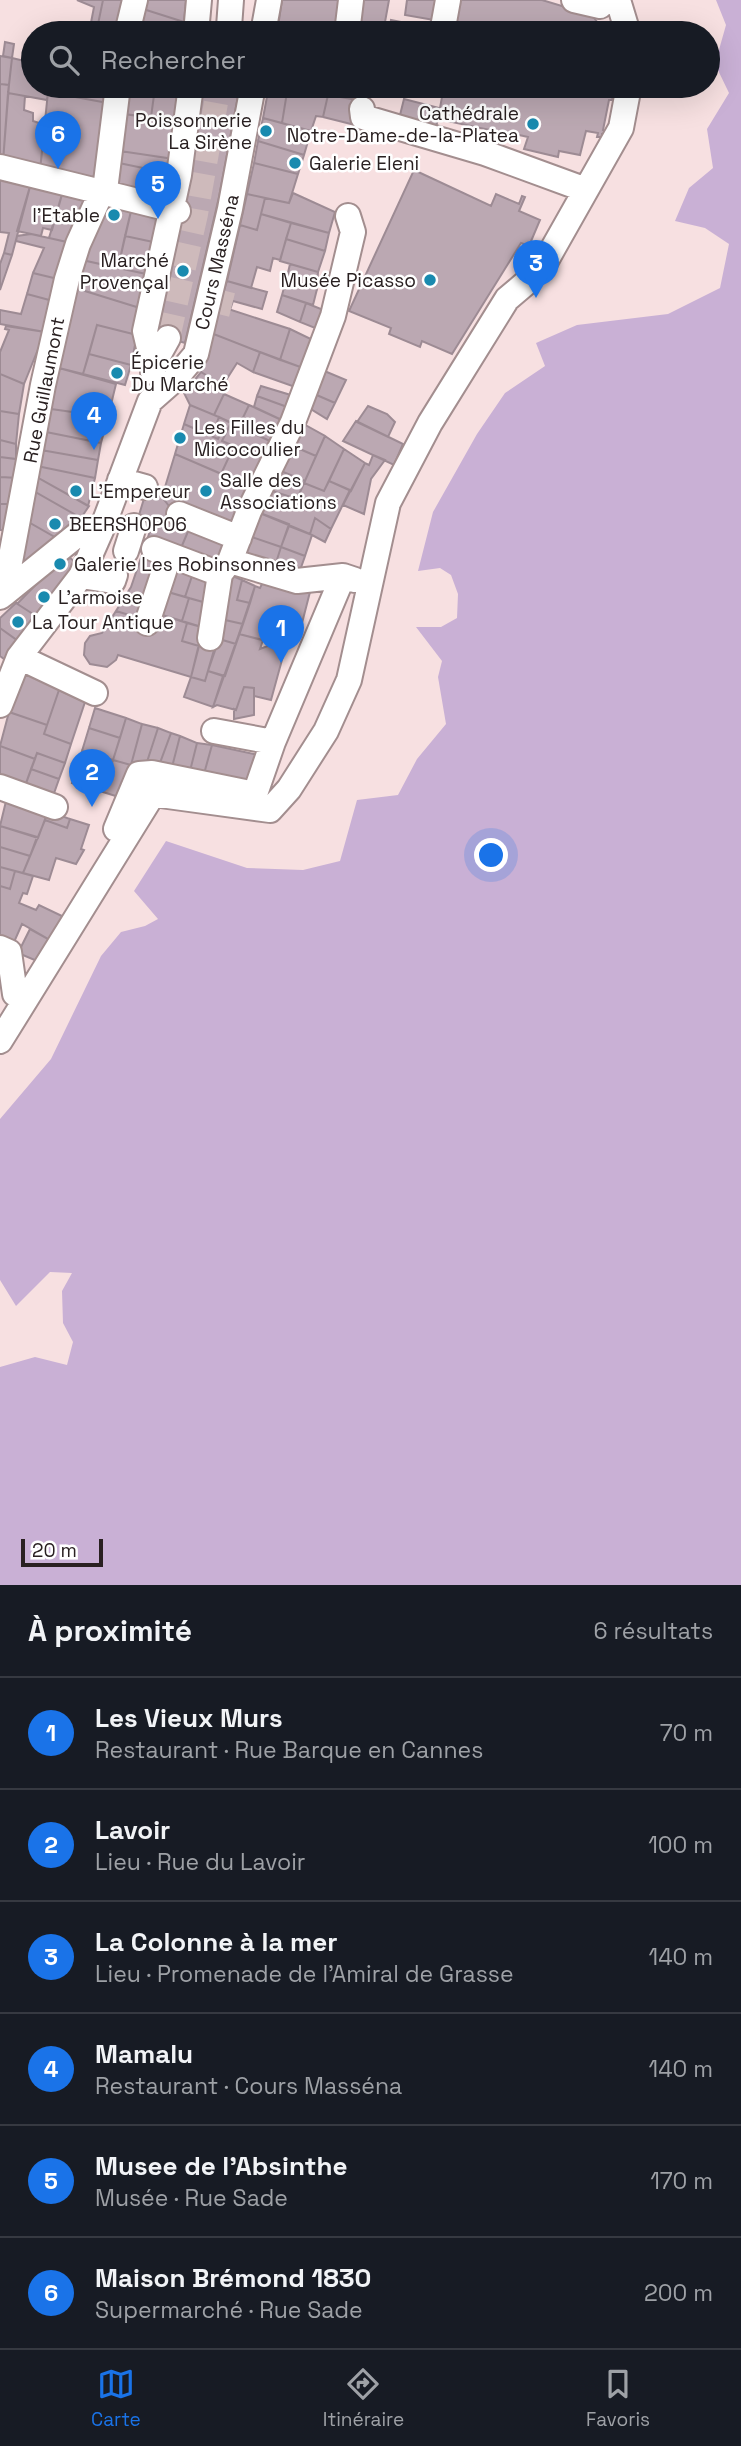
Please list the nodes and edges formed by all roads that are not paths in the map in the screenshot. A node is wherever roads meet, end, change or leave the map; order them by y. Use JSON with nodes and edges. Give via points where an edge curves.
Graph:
{"nodes":[{"id":1,"x":135,"y":0,"type":"edge"},
{"id":2,"x":199,"y":0,"type":"edge"},
{"id":3,"x":231,"y":0,"type":"edge"},
{"id":4,"x":269,"y":0,"type":"edge"},
{"id":5,"x":351,"y":0,"type":"edge"},
{"id":6,"x":448,"y":0,"type":"edge"},
{"id":7,"x":574,"y":0,"type":"edge"},
{"id":8,"x":609,"y":3,"type":"edge"},
{"id":9,"x":130,"y":21,"type":"edge"},
{"id":10,"x":197,"y":21,"type":"edge"},
{"id":11,"x":229,"y":21,"type":"edge"},
{"id":12,"x":265,"y":21,"type":"edge"},
{"id":13,"x":348,"y":21,"type":"edge"},
{"id":14,"x":444,"y":21,"type":"edge"},
{"id":15,"x":620,"y":21,"type":"edge"},
{"id":16,"x":116,"y":98,"type":"edge"},
{"id":17,"x":189,"y":98,"type":"edge"},
{"id":18,"x":251,"y":98,"type":"edge"},
{"id":19,"x":627,"y":98,"type":"edge"},
{"id":20,"x":362,"y":109,"type":"dead end"},
{"id":21,"x":0,"y":167,"type":"edge"},
{"id":22,"x":586,"y":190,"type":"junction"},
{"id":23,"x":103,"y":193,"type":"junction"},
{"id":24,"x":175,"y":210,"type":"junction"},
{"id":25,"x":348,"y":216,"type":"dead end"},
{"id":26,"x":168,"y":338,"type":"tunnel mouth"},
{"id":27,"x":153,"y":365,"type":"junction"},
{"id":28,"x":150,"y":401,"type":"junction"},
{"id":29,"x":120,"y":480,"type":"junction"},
{"id":30,"x":145,"y":487,"type":"dead end"},
{"id":31,"x":178,"y":514,"type":"dead end"},
{"id":32,"x":103,"y":526,"type":"junction"},
{"id":33,"x":230,"y":558,"type":"junction"},
{"id":34,"x":116,"y":575,"type":"dead end"},
{"id":35,"x":81,"y":576,"type":"junction"},
{"id":36,"x":343,"y":576,"type":"junction"},
{"id":37,"x":369,"y":584,"type":"junction"},
{"id":38,"x":1,"y":595,"type":"edge"},
{"id":39,"x":147,"y":622,"type":"dead end"},
{"id":40,"x":210,"y":638,"type":"dead end"},
{"id":41,"x":19,"y":657,"type":"junction"},
{"id":42,"x":94,"y":693,"type":"dead end"},
{"id":43,"x":0,"y":705,"type":"edge"},
{"id":44,"x":214,"y":731,"type":"dead end"},
{"id":45,"x":274,"y":742,"type":"junction"},
{"id":46,"x":0,"y":788,"type":"edge"},
{"id":47,"x":55,"y":807,"type":"dead end"},
{"id":48,"x":116,"y":829,"type":"dead end"},
{"id":49,"x":0,"y":948,"type":"edge"},
{"id":50,"x":15,"y":994,"type":"dead end"},
{"id":51,"x":0,"y":1041,"type":"edge"}],
"edges":[{"from":1,"to":9,"type":"street"},
{"from":2,"to":10,"type":"street"},
{"from":3,"to":11,"type":"street"},
{"from":4,"to":12,"type":"street"},
{"from":5,"to":13,"type":"street"},
{"from":6,"to":14,"type":"street"},
{"from":7,"to":8,"type":"street"},
{"from":8,"to":15,"type":"street"},
{"from":16,"to":23,"type":"street","name":"Rue Guillaumont"},
{"from":17,"to":24,"type":"street"},
{"from":18,"to":28,"type":"street","name":"Cours Masséna","via":[[196,354]]},
{"from":19,"to":22,"type":"street","via":[[621,128]]},
{"from":20,"to":22,"type":"street","via":[[363,117],[485,153]]},
{"from":21,"to":23,"type":"street"},
{"from":22,"to":37,"type":"street","via":[[547,259],[507,299],[426,429],[388,503]]},
{"from":23,"to":24,"type":"street"},
{"from":23,"to":38,"type":"street","name":"Rue Guillaumont","via":[[78,244],[64,291]]},
{"from":24,"to":27,"type":"street","via":[[145,331]]},
{"from":25,"to":33,"type":"street","via":[[352,232],[333,316],[297,422],[249,511]]},
{"from":26,"to":27,"type":"street"},
{"from":27,"to":28,"type":"street"},
{"from":28,"to":29,"type":"street","name":"Cours Masséna"},
{"from":29,"to":30,"type":"street"},
{"from":29,"to":32,"type":"street","name":"Cours Masséna"},
{"from":31,"to":33,"type":"street"},
{"from":32,"to":35,"type":"street","name":"Cours Masséna"},
{"from":32,"to":38,"type":"street","via":[[77,535]]},
{"from":33,"to":36,"type":"street","via":[[297,581]]},
{"from":33,"to":39,"type":"street","via":[[143,544]]},
{"from":33,"to":40,"type":"street"},
{"from":34,"to":35,"type":"street","via":[[113,581]]},
{"from":35,"to":41,"type":"street","name":"Cours Masséna"},
{"from":36,"to":37,"type":"street"},
{"from":36,"to":45,"type":"street"},
{"from":37,"to":51,"type":"street","via":[[349,680],[326,731],[289,789],[270,810],[153,794]]},
{"from":41,"to":42,"type":"street"},
{"from":41,"to":43,"type":"street","name":"Cours Masséna"},
{"from":44,"to":45,"type":"street"},
{"from":45,"to":48,"type":"street","via":[[255,794],[139,774]]},
{"from":46,"to":47,"type":"street"},
{"from":49,"to":50,"type":"street","via":[[9,952]]}]}
